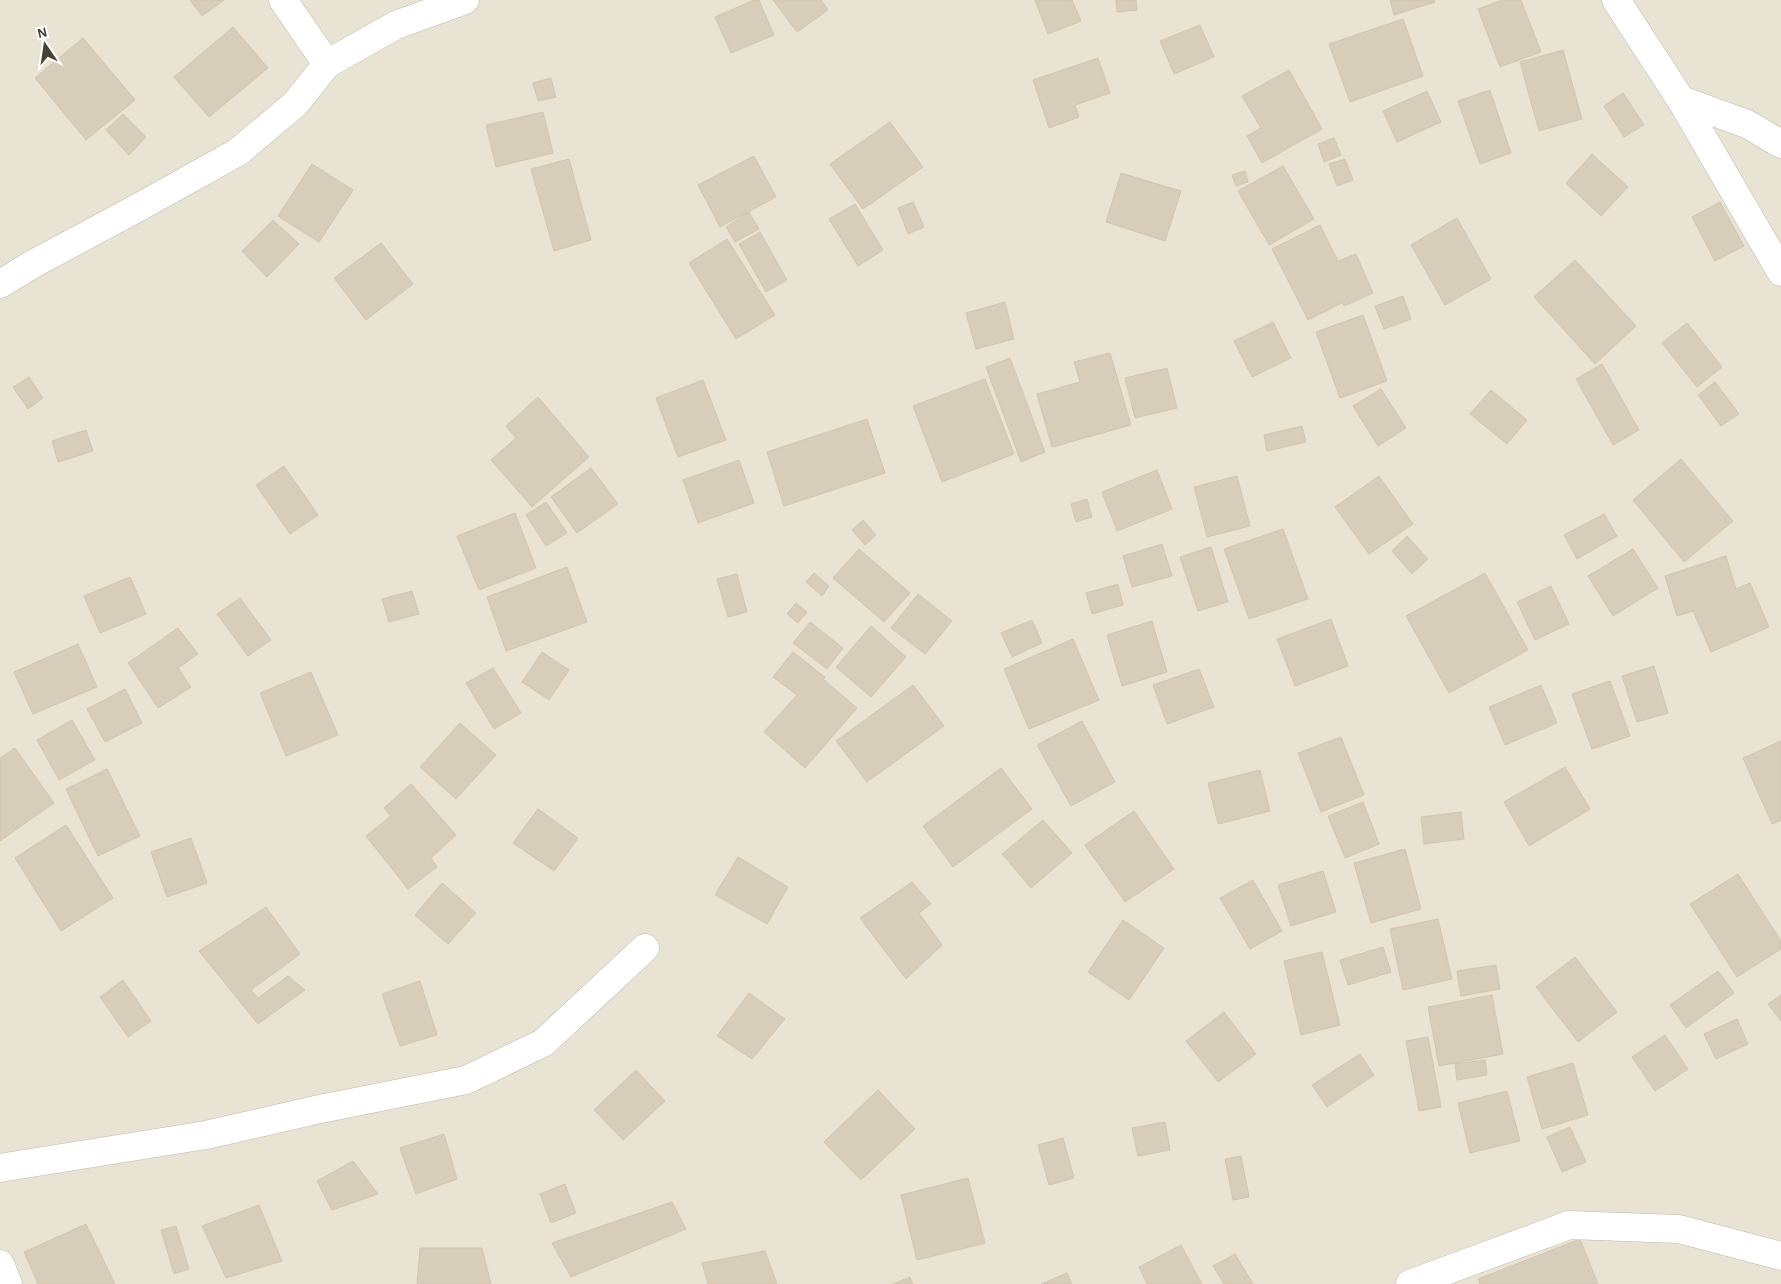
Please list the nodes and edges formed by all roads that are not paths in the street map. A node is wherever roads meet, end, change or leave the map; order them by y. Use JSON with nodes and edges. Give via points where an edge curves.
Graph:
{"nodes":[{"id":1,"x":283,"y":0,"type":"edge"},
{"id":2,"x":465,"y":0,"type":"edge"},
{"id":3,"x":1616,"y":0,"type":"edge"},
{"id":4,"x":327,"y":64,"type":"junction"},
{"id":5,"x":1681,"y":100,"type":"junction"},
{"id":6,"x":1781,"y":144,"type":"edge"},
{"id":7,"x":1781,"y":272,"type":"edge"},
{"id":8,"x":0,"y":284,"type":"edge"},
{"id":9,"x":645,"y":948,"type":"dead end"},
{"id":10,"x":0,"y":1168,"type":"edge"},
{"id":11,"x":1781,"y":1256,"type":"edge"},
{"id":12,"x":0,"y":1264,"type":"edge"},
{"id":13,"x":8,"y":1284,"type":"edge"},
{"id":14,"x":1410,"y":1284,"type":"edge"}],
"edges":[{"from":1,"to":4,"type":"street"},
{"from":2,"to":4,"type":"street","via":[[396,25]]},
{"from":3,"to":5,"type":"street"},
{"from":4,"to":8,"type":"street","via":[[295,104],[238,152]]},
{"from":5,"to":6,"type":"street","via":[[1747,124]]},
{"from":5,"to":7,"type":"street"},
{"from":9,"to":10,"type":"street","via":[[543,1042],[466,1080],[206,1135]]},
{"from":11,"to":14,"type":"street","via":[[1679,1229],[1570,1225]]},
{"from":12,"to":13,"type":"street"}]}
